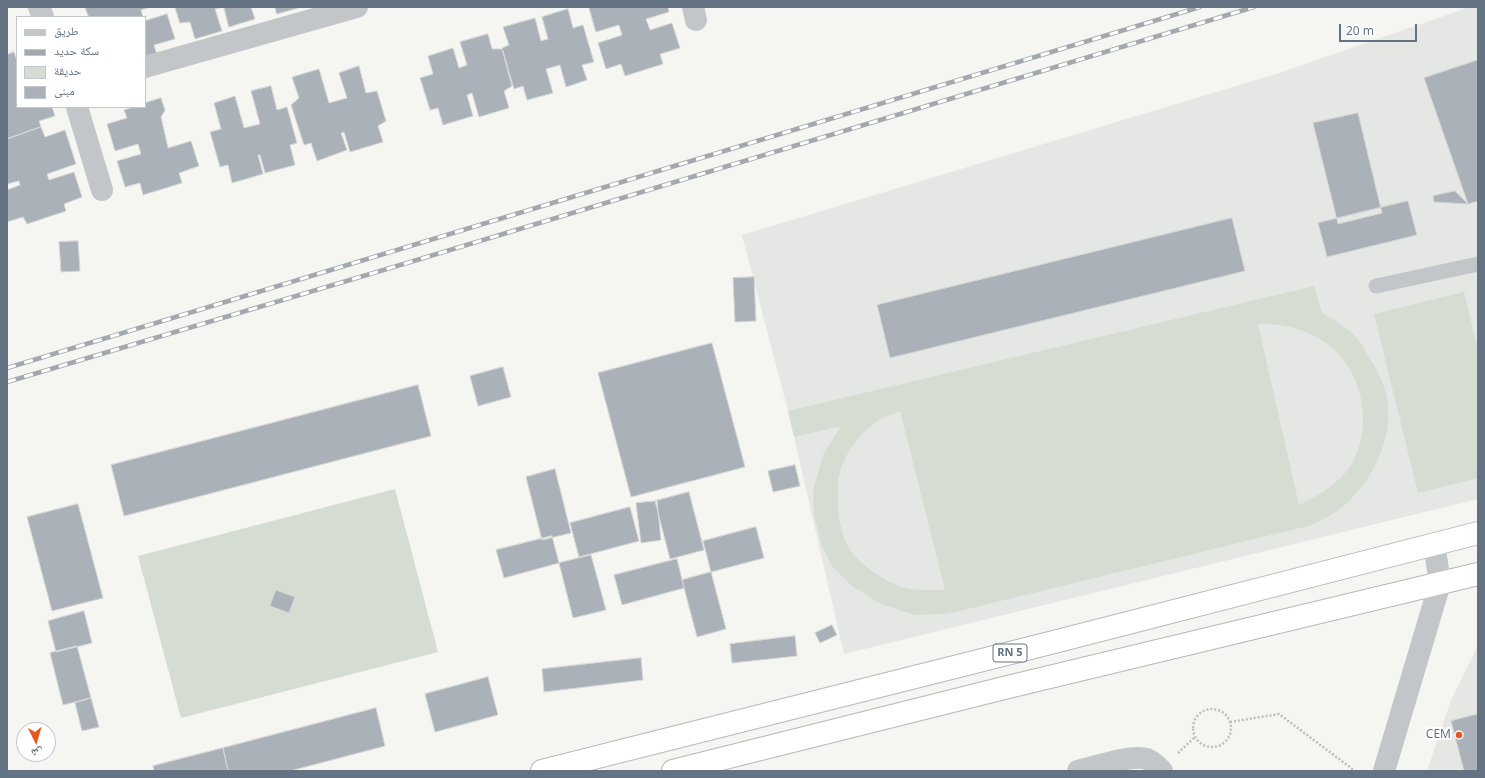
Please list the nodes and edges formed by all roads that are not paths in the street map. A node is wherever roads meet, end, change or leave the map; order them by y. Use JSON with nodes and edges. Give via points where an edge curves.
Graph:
{"nodes":[{"id":1,"x":357,"y":7,"type":"edge"},
{"id":2,"x":146,"y":68,"type":"edge"},
{"id":3,"x":77,"y":108,"type":"edge"},
{"id":4,"x":102,"y":190,"type":"dead end"},
{"id":5,"x":1478,"y":264,"type":"edge"},
{"id":6,"x":1376,"y":286,"type":"dead end"},
{"id":7,"x":1478,"y":533,"type":"edge"},
{"id":8,"x":1434,"y":544,"type":"junction"},
{"id":9,"x":1478,"y":574,"type":"edge"},
{"id":10,"x":1440,"y":583,"type":"junction"},
{"id":11,"x":542,"y":771,"type":"edge"},
{"id":12,"x":673,"y":771,"type":"edge"},
{"id":13,"x":1078,"y":771,"type":"edge"},
{"id":14,"x":1162,"y":771,"type":"edge"},
{"id":15,"x":1384,"y":771,"type":"edge"}],
"edges":[{"from":1,"to":2,"type":"street"},
{"from":3,"to":4,"type":"street"},
{"from":5,"to":6,"type":"lane"},
{"from":7,"to":8,"type":"highway","number":"RN 5"},
{"from":8,"to":10,"type":"street"},
{"from":8,"to":11,"type":"highway","number":"RN 5"},
{"from":9,"to":10,"type":"highway"},
{"from":10,"to":12,"type":"highway"},
{"from":10,"to":15,"type":"street"},
{"from":13,"to":14,"type":"street","via":[[1131,758],[1146,759]]}]}
